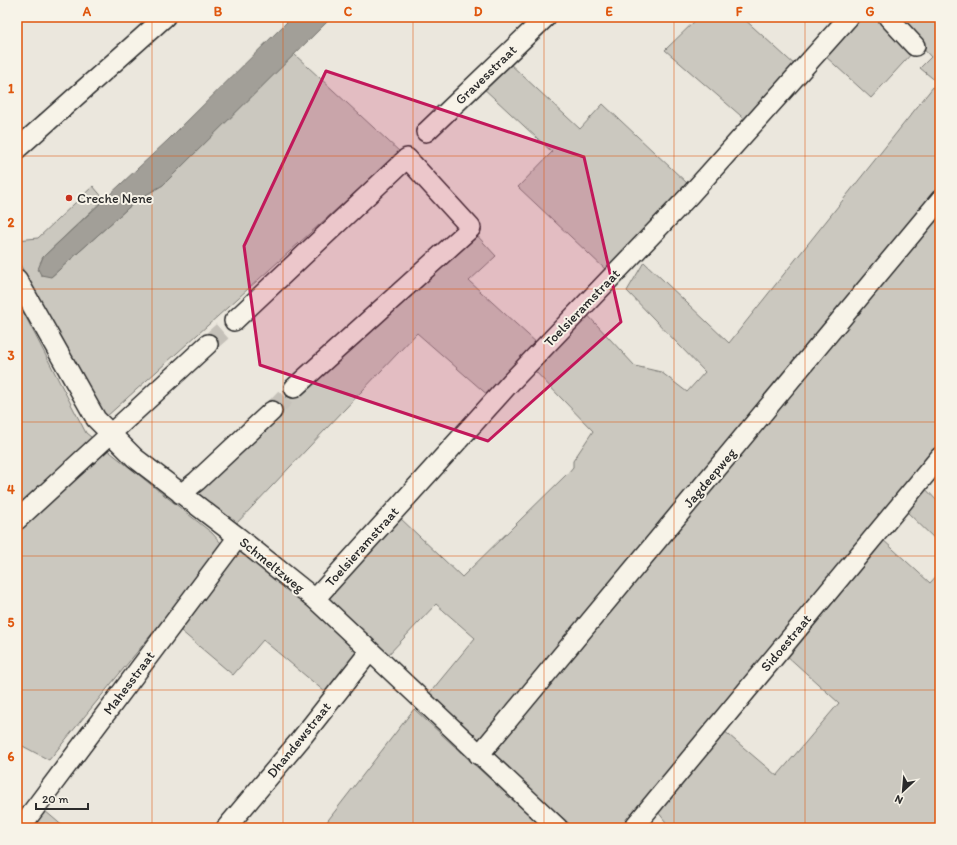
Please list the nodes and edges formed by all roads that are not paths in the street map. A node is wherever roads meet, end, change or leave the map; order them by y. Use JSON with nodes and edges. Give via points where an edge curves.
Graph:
{"nodes":[{"id":1,"x":165,"y":17,"type":"edge"},
{"id":2,"x":546,"y":17,"type":"edge"},
{"id":3,"x":849,"y":17,"type":"edge"},
{"id":4,"x":888,"y":17,"type":"edge"},
{"id":5,"x":915,"y":46,"type":"dead end"},
{"id":6,"x":426,"y":132,"type":"dead end"},
{"id":7,"x":17,"y":149,"type":"edge"},
{"id":8,"x":940,"y":200,"type":"edge"},
{"id":9,"x":17,"y":279,"type":"edge"},
{"id":10,"x":234,"y":321,"type":"tunnel mouth"},
{"id":11,"x":208,"y":344,"type":"tunnel mouth"},
{"id":12,"x":294,"y":388,"type":"tunnel mouth"},
{"id":13,"x":272,"y":411,"type":"tunnel mouth"},
{"id":14,"x":110,"y":434,"type":"junction"},
{"id":15,"x":940,"y":457,"type":"edge"},
{"id":16,"x":181,"y":494,"type":"junction"},
{"id":17,"x":17,"y":520,"type":"edge"},
{"id":18,"x":238,"y":537,"type":"junction"},
{"id":19,"x":315,"y":599,"type":"junction"},
{"id":20,"x":370,"y":651,"type":"junction"},
{"id":21,"x":479,"y":755,"type":"junction"},
{"id":22,"x":20,"y":828,"type":"edge"},
{"id":23,"x":226,"y":828,"type":"edge"},
{"id":24,"x":558,"y":828,"type":"edge"},
{"id":25,"x":633,"y":828,"type":"edge"}],
"edges":[{"from":1,"to":7,"type":"street"},
{"from":2,"to":6,"type":"street","name":"Gravesstraat"},
{"from":3,"to":19,"type":"street","name":"Toelsieramstraat","via":[[689,196],[511,382]]},
{"from":4,"to":5,"type":"street"},
{"from":8,"to":21,"type":"street","name":"Jagdeepweg"},
{"from":9,"to":14,"type":"street","name":"Schmeltzweg","via":[[96,420]]},
{"from":10,"to":12,"type":"street","via":[[407,158],[471,228]]},
{"from":11,"to":14,"type":"street"},
{"from":13,"to":16,"type":"street"},
{"from":14,"to":16,"type":"street","name":"Schmeltzweg","via":[[135,458]]},
{"from":14,"to":17,"type":"street"},
{"from":15,"to":25,"type":"street","name":"Sidoestraat"},
{"from":16,"to":18,"type":"street","name":"Schmeltzweg"},
{"from":18,"to":19,"type":"street","name":"Schmeltzweg"},
{"from":18,"to":22,"type":"street","name":"Mahesstraat"},
{"from":19,"to":20,"type":"street","name":"Schmeltzweg"},
{"from":20,"to":21,"type":"street","name":"Schmeltzweg"},
{"from":20,"to":23,"type":"street","name":"Dhandewstraat"},
{"from":21,"to":24,"type":"street","name":"Schmeltzweg"}]}
